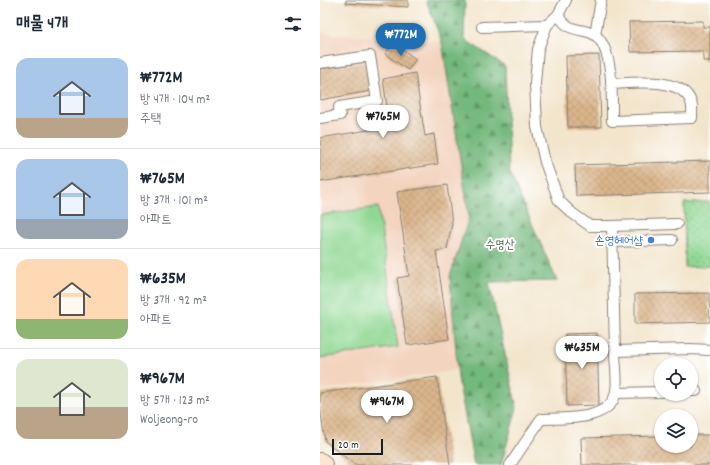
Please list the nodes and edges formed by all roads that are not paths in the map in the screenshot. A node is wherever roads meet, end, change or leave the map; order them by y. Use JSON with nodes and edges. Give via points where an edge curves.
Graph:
{"nodes":[{"id":1,"x":566,"y":0,"type":"edge"},
{"id":2,"x":601,"y":0,"type":"edge"},
{"id":3,"x":558,"y":15,"type":"junction"},
{"id":4,"x":547,"y":25,"type":"junction"},
{"id":5,"x":482,"y":27,"type":"dead end"},
{"id":6,"x":595,"y":35,"type":"junction"},
{"id":7,"x":320,"y":64,"type":"edge"},
{"id":8,"x":611,"y":84,"type":"junction"},
{"id":9,"x":320,"y":118,"type":"edge"},
{"id":10,"x":678,"y":224,"type":"dead end"},
{"id":11,"x":612,"y":226,"type":"junction"},
{"id":12,"x":672,"y":240,"type":"dead end"},
{"id":13,"x":613,"y":242,"type":"junction"},
{"id":14,"x":710,"y":350,"type":"edge"},
{"id":15,"x":615,"y":351,"type":"junction"},
{"id":16,"x":654,"y":392,"type":"edge"},
{"id":17,"x":616,"y":393,"type":"junction"},
{"id":18,"x":510,"y":465,"type":"edge"}],
"edges":[{"from":1,"to":3,"type":"lane"},
{"from":2,"to":6,"type":"lane"},
{"from":3,"to":4,"type":"lane"},
{"from":3,"to":6,"type":"lane","via":[[568,26]]},
{"from":4,"to":5,"type":"lane"},
{"from":4,"to":11,"type":"lane","via":[[538,49],[535,82],[537,126],[545,162],[559,201],[590,226]]},
{"from":6,"to":8,"type":"lane","via":[[604,46]]},
{"from":7,"to":9,"type":"lane","via":[[370,56],[377,100],[339,106],[340,115]]},
{"from":8,"to":8,"type":"lane","via":[[612,120],[692,118],[692,103],[686,93],[676,86],[652,83]]},
{"from":10,"to":11,"type":"lane"},
{"from":11,"to":13,"type":"lane"},
{"from":12,"to":13,"type":"lane"},
{"from":13,"to":15,"type":"lane"},
{"from":14,"to":15,"type":"lane"},
{"from":15,"to":17,"type":"lane"},
{"from":16,"to":17,"type":"lane"},
{"from":17,"to":18,"type":"lane","via":[[610,405],[597,413],[583,417],[541,418]]}]}
